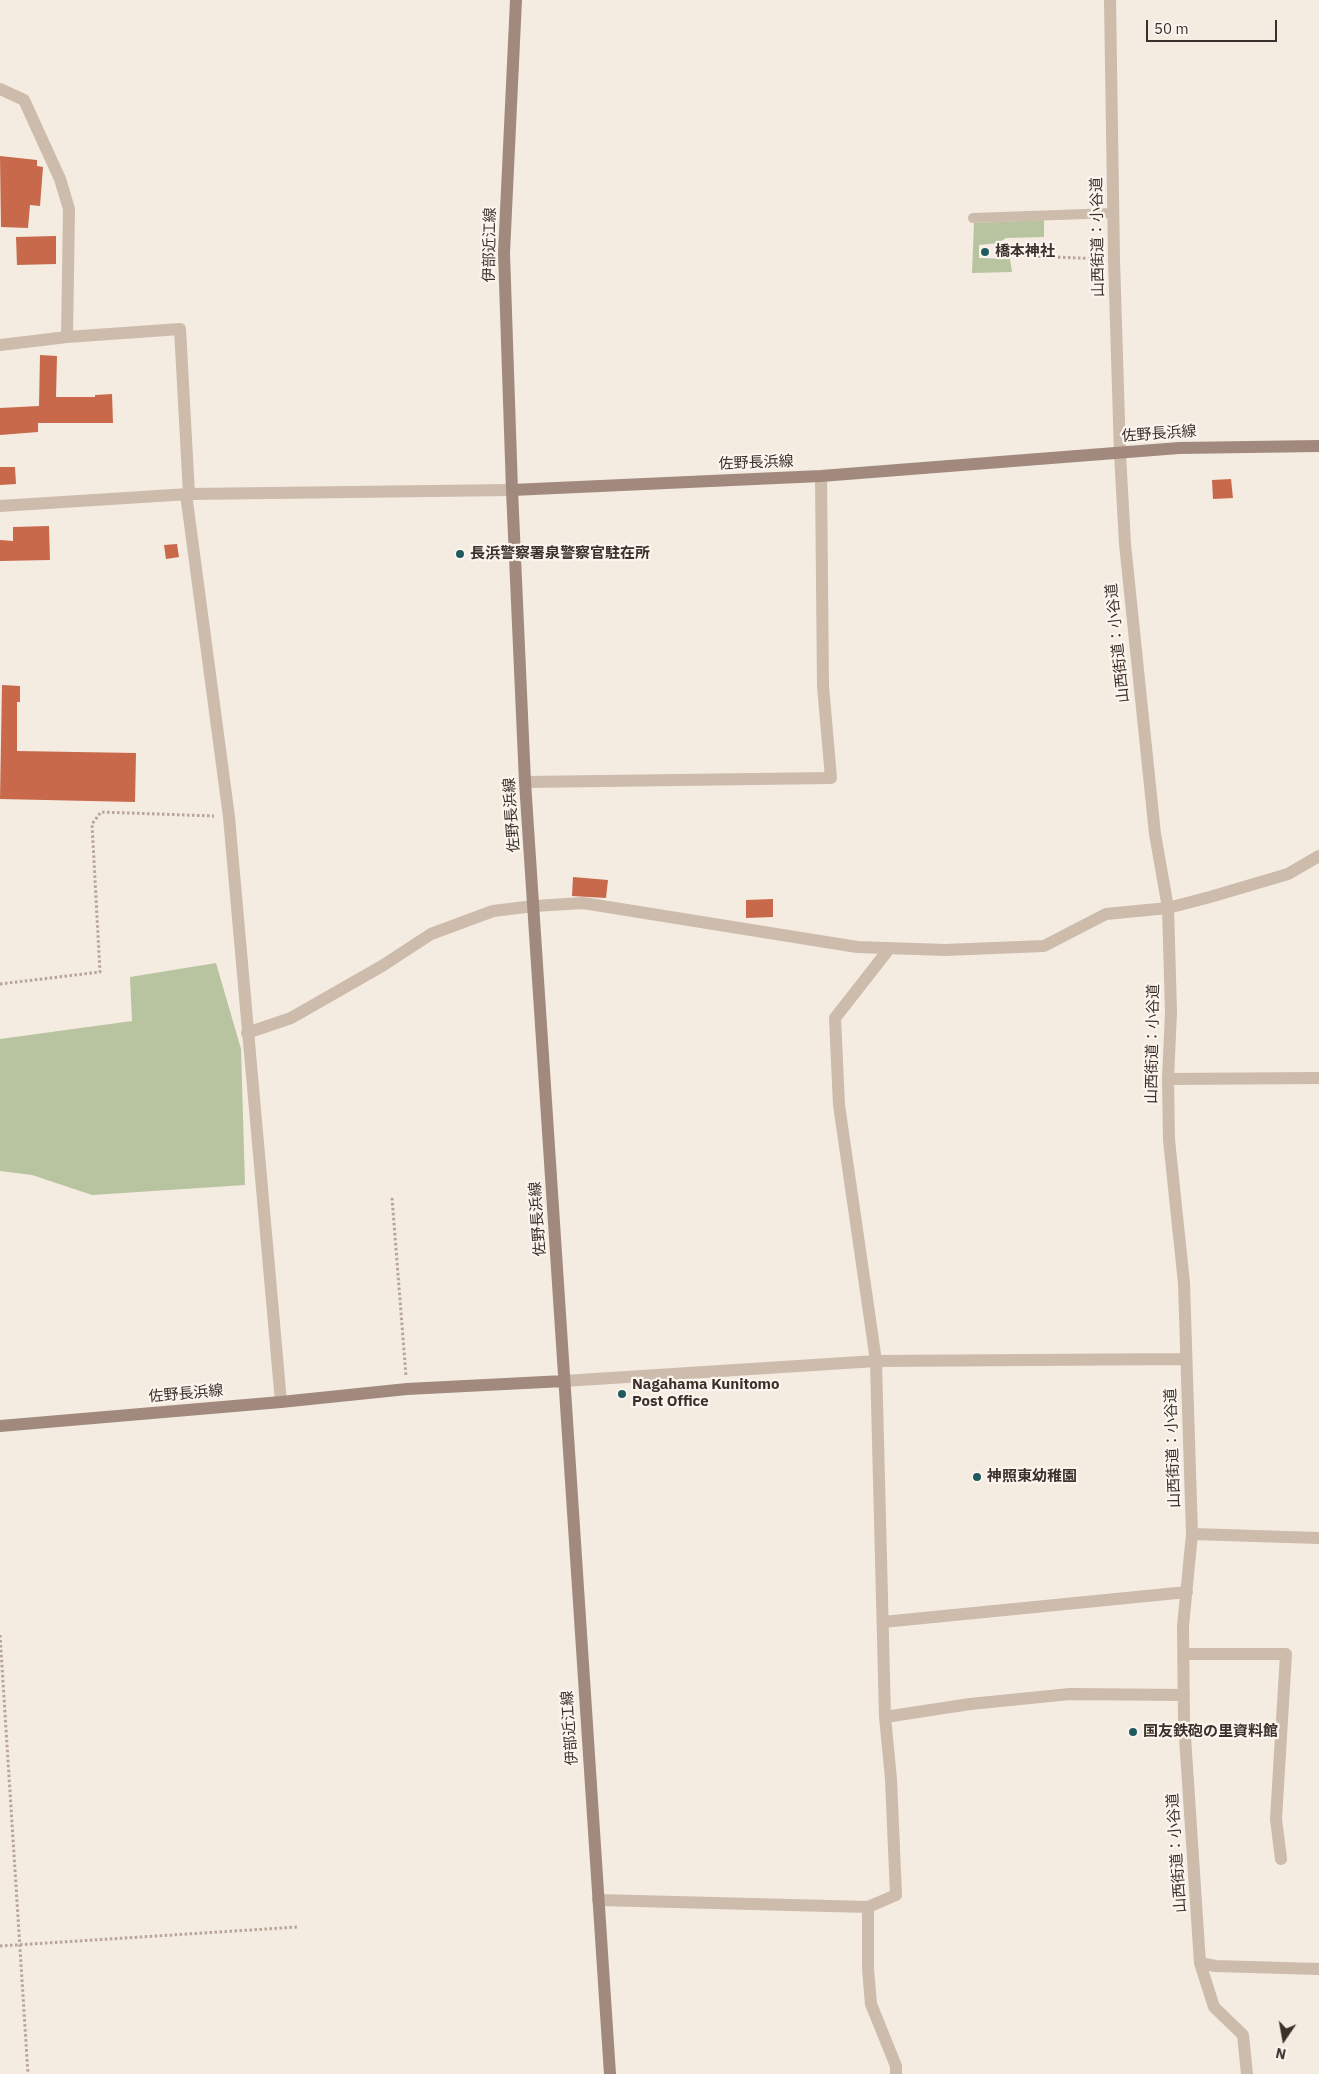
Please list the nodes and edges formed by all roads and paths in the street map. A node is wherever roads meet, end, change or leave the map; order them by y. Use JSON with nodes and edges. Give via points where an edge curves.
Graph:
{"nodes":[{"id":1,"x":516,"y":0,"type":"edge"},
{"id":2,"x":1110,"y":0,"type":"edge"},
{"id":3,"x":0,"y":89,"type":"edge"},
{"id":4,"x":1113,"y":214,"type":"junction"},
{"id":5,"x":973,"y":218,"type":"dead end"},
{"id":6,"x":1008,"y":255,"type":"dead end"},
{"id":7,"x":1114,"y":259,"type":"junction"},
{"id":8,"x":67,"y":337,"type":"junction"},
{"id":9,"x":0,"y":345,"type":"edge"},
{"id":10,"x":1319,"y":446,"type":"edge"},
{"id":11,"x":1120,"y":454,"type":"junction"},
{"id":12,"x":820,"y":476,"type":"junction"},
{"id":13,"x":512,"y":490,"type":"junction"},
{"id":14,"x":188,"y":494,"type":"junction"},
{"id":15,"x":0,"y":506,"type":"edge"},
{"id":16,"x":525,"y":782,"type":"junction"},
{"id":17,"x":229,"y":817,"type":"junction"},
{"id":18,"x":1319,"y":856,"type":"edge"},
{"id":19,"x":534,"y":906,"type":"junction"},
{"id":20,"x":1168,"y":908,"type":"junction"},
{"id":21,"x":889,"y":949,"type":"junction"},
{"id":22,"x":0,"y":984,"type":"edge"},
{"id":23,"x":247,"y":1033,"type":"junction"},
{"id":24,"x":1319,"y":1078,"type":"edge"},
{"id":25,"x":1168,"y":1079,"type":"junction"},
{"id":26,"x":392,"y":1198,"type":"dead end"},
{"id":27,"x":1186,"y":1359,"type":"junction"},
{"id":28,"x":876,"y":1361,"type":"junction"},
{"id":29,"x":564,"y":1380,"type":"junction"},
{"id":30,"x":407,"y":1389,"type":"junction"},
{"id":31,"x":281,"y":1402,"type":"junction"},
{"id":32,"x":0,"y":1426,"type":"edge"},
{"id":33,"x":1192,"y":1534,"type":"junction"},
{"id":34,"x":1319,"y":1538,"type":"edge"},
{"id":35,"x":1187,"y":1592,"type":"junction"},
{"id":36,"x":883,"y":1622,"type":"junction"},
{"id":37,"x":0,"y":1636,"type":"edge"},
{"id":38,"x":1184,"y":1654,"type":"junction"},
{"id":39,"x":1184,"y":1695,"type":"junction"},
{"id":40,"x":885,"y":1717,"type":"junction"},
{"id":41,"x":1280,"y":1859,"type":"dead end"},
{"id":42,"x":598,"y":1900,"type":"junction"},
{"id":43,"x":868,"y":1907,"type":"junction"},
{"id":44,"x":297,"y":1927,"type":"dead end"},
{"id":45,"x":19,"y":1945,"type":"junction"},
{"id":46,"x":0,"y":1946,"type":"edge"},
{"id":47,"x":1200,"y":1963,"type":"junction"},
{"id":48,"x":1319,"y":1968,"type":"edge"},
{"id":49,"x":28,"y":2074,"type":"edge"},
{"id":50,"x":610,"y":2074,"type":"edge"},
{"id":51,"x":896,"y":2074,"type":"edge"},
{"id":52,"x":1247,"y":2074,"type":"edge"}],
"edges":[{"from":1,"to":13,"type":"main road","name":"伊部近江線","via":[[504,253]]},
{"from":2,"to":4,"type":"street","name":"山西街道：小谷道"},
{"from":3,"to":8,"type":"street","via":[[24,100],[60,179],[69,209]]},
{"from":4,"to":5,"type":"lane"},
{"from":4,"to":7,"type":"street","name":"山西街道：小谷道"},
{"from":6,"to":7,"type":"path"},
{"from":7,"to":11,"type":"street","name":"山西街道：小谷道"},
{"from":8,"to":9,"type":"street"},
{"from":8,"to":14,"type":"street","via":[[180,329]]},
{"from":10,"to":11,"type":"main road","name":"佐野長浜線","via":[[1179,448]]},
{"from":11,"to":12,"type":"main road","name":"佐野長浜線"},
{"from":11,"to":20,"type":"street","name":"山西街道：小谷道","via":[[1125,544],[1148,774]]},
{"from":12,"to":13,"type":"main road","name":"佐野長浜線"},
{"from":12,"to":16,"type":"street","via":[[823,686],[831,778]]},
{"from":13,"to":14,"type":"street"},
{"from":13,"to":16,"type":"main road","name":"佐野長浜線"},
{"from":14,"to":15,"type":"street"},
{"from":14,"to":17,"type":"street"},
{"from":16,"to":19,"type":"main road","name":"佐野長浜線"},
{"from":17,"to":22,"type":"path","via":[[101,812],[92,824],[100,972]]},
{"from":17,"to":23,"type":"street"},
{"from":18,"to":20,"type":"street","via":[[1288,874]]},
{"from":19,"to":21,"type":"street","via":[[583,903],[857,948]]},
{"from":19,"to":23,"type":"street","via":[[493,910],[430,934],[382,966],[291,1018]]},
{"from":19,"to":29,"type":"main road","name":"佐野長浜線"},
{"from":20,"to":21,"type":"street","via":[[1106,914],[1044,946]]},
{"from":20,"to":25,"type":"street","name":"山西街道：小谷道","via":[[1171,1012]]},
{"from":21,"to":28,"type":"street","via":[[835,1018],[839,1105]]},
{"from":23,"to":31,"type":"street"},
{"from":24,"to":25,"type":"street"},
{"from":25,"to":27,"type":"street","name":"山西街道：小谷道","via":[[1169,1140],[1184,1283]]},
{"from":26,"to":30,"type":"path"},
{"from":27,"to":28,"type":"street"},
{"from":27,"to":33,"type":"street","name":"山西街道：小谷道"},
{"from":28,"to":29,"type":"street"},
{"from":28,"to":36,"type":"street"},
{"from":29,"to":30,"type":"main road","name":"佐野長浜線"},
{"from":29,"to":42,"type":"main road","name":"伊部近江線"},
{"from":30,"to":31,"type":"main road","name":"佐野長浜線"},
{"from":31,"to":32,"type":"main road","name":"佐野長浜線"},
{"from":33,"to":34,"type":"street"},
{"from":33,"to":35,"type":"street","name":"山西街道：小谷道"},
{"from":35,"to":36,"type":"street"},
{"from":35,"to":38,"type":"street","name":"山西街道：小谷道"},
{"from":36,"to":40,"type":"street"},
{"from":37,"to":45,"type":"path"},
{"from":38,"to":39,"type":"street","name":"山西街道：小谷道"},
{"from":38,"to":41,"type":"street","via":[[1286,1654],[1276,1819]]},
{"from":39,"to":40,"type":"street","via":[[1070,1694]]},
{"from":39,"to":47,"type":"street","name":"山西街道：小谷道"},
{"from":40,"to":43,"type":"street","via":[[896,1895]]},
{"from":42,"to":43,"type":"street"},
{"from":42,"to":50,"type":"main road","name":"伊部近江線"},
{"from":43,"to":51,"type":"street","via":[[871,2004],[896,2066]]},
{"from":44,"to":45,"type":"path"},
{"from":45,"to":46,"type":"path"},
{"from":45,"to":49,"type":"path"},
{"from":47,"to":48,"type":"street"},
{"from":47,"to":52,"type":"street","name":"山西街道：小谷道","via":[[1214,2006],[1243,2035]]}]}
